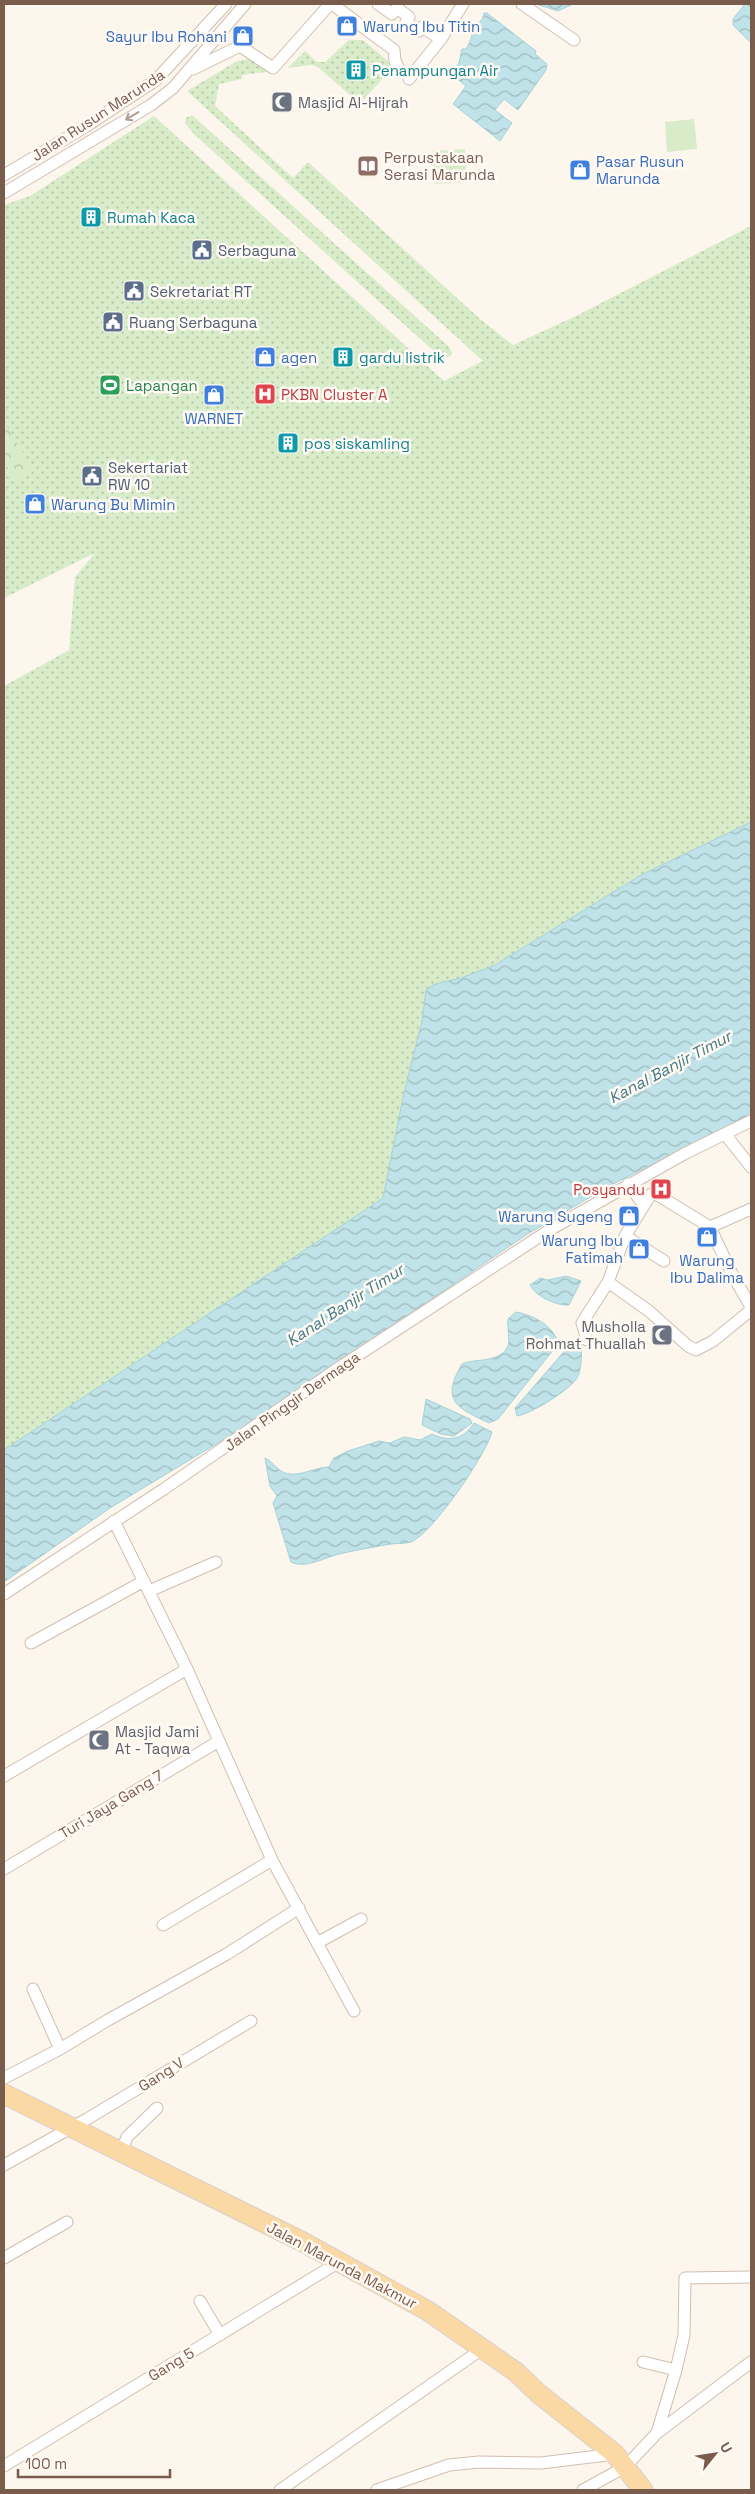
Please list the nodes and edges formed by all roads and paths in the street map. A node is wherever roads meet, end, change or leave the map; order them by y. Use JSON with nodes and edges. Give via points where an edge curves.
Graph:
{"nodes":[{"id":1,"x":226,"y":4,"type":"edge"},
{"id":2,"x":245,"y":4,"type":"edge"},
{"id":3,"x":331,"y":4,"type":"edge"},
{"id":4,"x":378,"y":4,"type":"edge"},
{"id":5,"x":463,"y":4,"type":"edge"},
{"id":6,"x":522,"y":4,"type":"edge"},
{"id":7,"x":399,"y":6,"type":"edge"},
{"id":8,"x":441,"y":39,"type":"junction"},
{"id":9,"x":574,"y":40,"type":"dead end"},
{"id":10,"x":400,"y":71,"type":"dead end"},
{"id":11,"x":187,"y":72,"type":"junction"},
{"id":12,"x":409,"y":79,"type":"dead end"},
{"id":13,"x":4,"y":175,"type":"edge"},
{"id":14,"x":4,"y":193,"type":"edge"},
{"id":15,"x":751,"y":1122,"type":"edge"},
{"id":16,"x":724,"y":1134,"type":"junction"},
{"id":17,"x":751,"y":1167,"type":"edge"},
{"id":18,"x":628,"y":1184,"type":"junction"},
{"id":19,"x":643,"y":1204,"type":"junction"},
{"id":20,"x":751,"y":1209,"type":"edge"},
{"id":21,"x":710,"y":1227,"type":"junction"},
{"id":22,"x":625,"y":1236,"type":"junction"},
{"id":23,"x":664,"y":1261,"type":"dead end"},
{"id":24,"x":608,"y":1282,"type":"junction"},
{"id":25,"x":751,"y":1308,"type":"edge"},
{"id":26,"x":587,"y":1340,"type":"dead end"},
{"id":27,"x":114,"y":1521,"type":"junction"},
{"id":28,"x":216,"y":1562,"type":"dead end"},
{"id":29,"x":146,"y":1586,"type":"junction"},
{"id":30,"x":4,"y":1594,"type":"edge"},
{"id":31,"x":31,"y":1643,"type":"dead end"},
{"id":32,"x":186,"y":1669,"type":"junction"},
{"id":33,"x":219,"y":1741,"type":"junction"},
{"id":34,"x":4,"y":1776,"type":"edge"},
{"id":35,"x":272,"y":1860,"type":"junction"},
{"id":36,"x":4,"y":1869,"type":"edge"},
{"id":37,"x":299,"y":1908,"type":"junction"},
{"id":38,"x":361,"y":1919,"type":"dead end"},
{"id":39,"x":163,"y":1925,"type":"dead end"},
{"id":40,"x":317,"y":1943,"type":"junction"},
{"id":41,"x":33,"y":1989,"type":"dead end"},
{"id":42,"x":354,"y":2011,"type":"dead end"},
{"id":43,"x":251,"y":2021,"type":"dead end"},
{"id":44,"x":60,"y":2049,"type":"junction"},
{"id":45,"x":4,"y":2078,"type":"edge"},
{"id":46,"x":4,"y":2094,"type":"edge"},
{"id":47,"x":157,"y":2108,"type":"dead end"},
{"id":48,"x":71,"y":2128,"type":"junction"},
{"id":49,"x":121,"y":2152,"type":"junction"},
{"id":50,"x":4,"y":2165,"type":"edge"},
{"id":51,"x":67,"y":2222,"type":"dead end"},
{"id":52,"x":4,"y":2258,"type":"edge"},
{"id":53,"x":339,"y":2262,"type":"junction"},
{"id":54,"x":751,"y":2277,"type":"edge"},
{"id":55,"x":200,"y":2301,"type":"dead end"},
{"id":56,"x":220,"y":2335,"type":"junction"},
{"id":57,"x":482,"y":2349,"type":"junction"},
{"id":58,"x":643,"y":2362,"type":"dead end"},
{"id":59,"x":751,"y":2363,"type":"edge"},
{"id":60,"x":676,"y":2370,"type":"junction"},
{"id":61,"x":657,"y":2433,"type":"junction"},
{"id":62,"x":620,"y":2460,"type":"junction"},
{"id":63,"x":4,"y":2466,"type":"edge"},
{"id":64,"x":382,"y":2489,"type":"edge"},
{"id":65,"x":280,"y":2490,"type":"edge"},
{"id":66,"x":583,"y":2490,"type":"edge"},
{"id":67,"x":643,"y":2490,"type":"edge"}],
"edges":[{"from":1,"to":13,"type":"street","name":"Jalan Rusun Marunda","via":[[156,80]]},
{"from":2,"to":11,"type":"street","name":"Jalan Rusun Marunda"},
{"from":3,"to":10,"type":"street","via":[[394,50],[394,61]]},
{"from":3,"to":11,"type":"street","via":[[273,68],[240,46]]},
{"from":4,"to":7,"type":"street","via":[[392,14]]},
{"from":5,"to":8,"type":"street"},
{"from":6,"to":9,"type":"street"},
{"from":7,"to":8,"type":"street","via":[[409,17],[406,22]]},
{"from":8,"to":12,"type":"street"},
{"from":11,"to":14,"type":"street","name":"Jalan Rusun Marunda","one_way":true,"via":[[151,105]]},
{"from":15,"to":16,"type":"street","name":"Jalan Pinggir Dermaga"},
{"from":16,"to":17,"type":"street"},
{"from":16,"to":18,"type":"street","name":"Jalan Pinggir Dermaga"},
{"from":18,"to":19,"type":"street"},
{"from":18,"to":27,"type":"street","name":"Jalan Pinggir Dermaga","via":[[582,1210],[340,1367]]},
{"from":19,"to":21,"type":"street","via":[[649,1195],[656,1194]]},
{"from":19,"to":22,"type":"street"},
{"from":20,"to":21,"type":"street"},
{"from":21,"to":25,"type":"street"},
{"from":22,"to":23,"type":"street"},
{"from":22,"to":24,"type":"street"},
{"from":24,"to":25,"type":"street","via":[[650,1311],[696,1350],[713,1341]]},
{"from":24,"to":26,"type":"street","via":[[582,1323]]},
{"from":27,"to":29,"type":"street"},
{"from":27,"to":30,"type":"street","name":"Jalan Pinggir Dermaga"},
{"from":28,"to":29,"type":"street"},
{"from":29,"to":31,"type":"street"},
{"from":29,"to":32,"type":"street"},
{"from":32,"to":33,"type":"street"},
{"from":32,"to":34,"type":"street"},
{"from":33,"to":35,"type":"street"},
{"from":33,"to":36,"type":"street","name":"Turi Jaya Gang 7"},
{"from":35,"to":37,"type":"street"},
{"from":35,"to":39,"type":"street"},
{"from":37,"to":40,"type":"street"},
{"from":37,"to":44,"type":"street","via":[[227,1954]]},
{"from":38,"to":40,"type":"street"},
{"from":40,"to":42,"type":"street"},
{"from":41,"to":44,"type":"street"},
{"from":43,"to":48,"type":"street","name":"Gang V"},
{"from":44,"to":45,"type":"street"},
{"from":46,"to":48,"type":"main road","name":"Jalan Marunda Makmur"},
{"from":47,"to":49,"type":"street","via":[[127,2138]]},
{"from":48,"to":49,"type":"main road","name":"Jalan Marunda Makmur"},
{"from":48,"to":50,"type":"street","name":"Gang V"},
{"from":49,"to":53,"type":"main road","name":"Jalan Marunda Makmur"},
{"from":51,"to":52,"type":"street"},
{"from":53,"to":56,"type":"street","name":"Gang 5"},
{"from":53,"to":57,"type":"main road","name":"Jalan Marunda Makmur","via":[[428,2311]]},
{"from":54,"to":60,"type":"street","via":[[685,2278],[684,2335]]},
{"from":55,"to":56,"type":"street"},
{"from":56,"to":63,"type":"street","name":"Gang 5"},
{"from":57,"to":62,"type":"main road","name":"Jalan Marunda Makmur","via":[[516,2372]]},
{"from":57,"to":65,"type":"street"},
{"from":58,"to":60,"type":"street"},
{"from":59,"to":61,"type":"street"},
{"from":60,"to":61,"type":"street"},
{"from":61,"to":62,"type":"street"},
{"from":62,"to":64,"type":"street","via":[[449,2465]]},
{"from":62,"to":66,"type":"street"},
{"from":62,"to":67,"type":"main road","name":"Jalan Marunda Makmur"}]}
